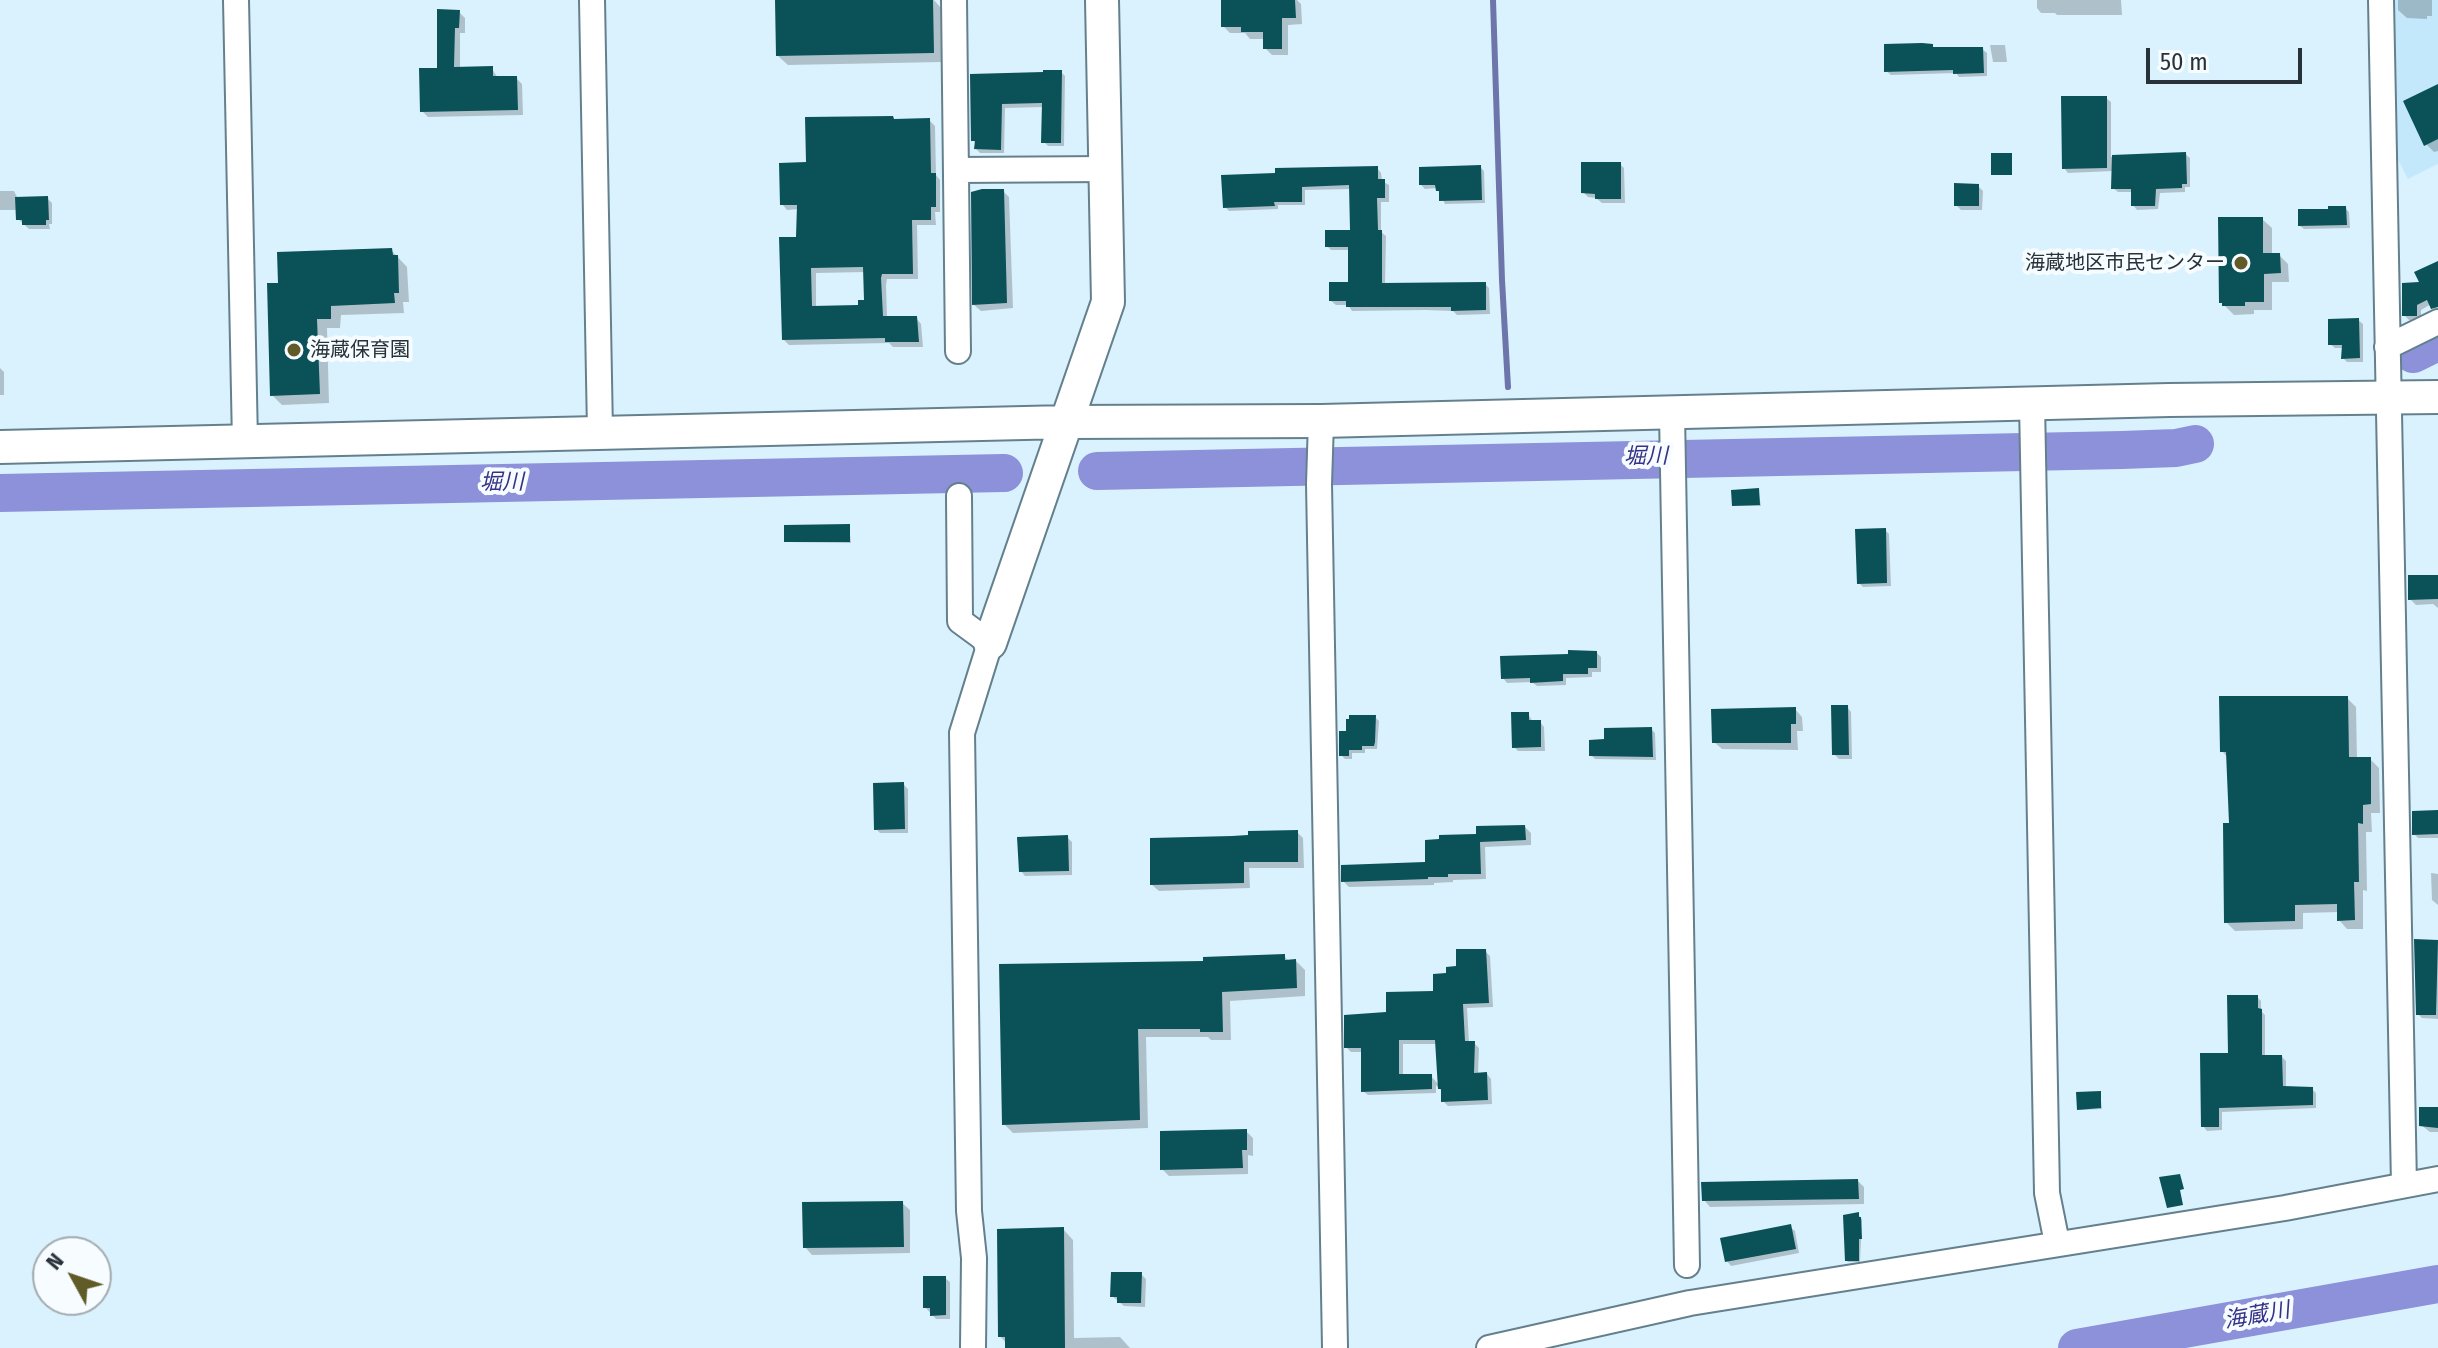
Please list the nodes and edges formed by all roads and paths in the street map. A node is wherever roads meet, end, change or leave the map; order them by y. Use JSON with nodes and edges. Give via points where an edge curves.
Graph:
{"nodes":[{"id":1,"x":236,"y":0,"type":"edge"},
{"id":2,"x":592,"y":0,"type":"edge"},
{"id":3,"x":954,"y":0,"type":"edge"},
{"id":4,"x":1102,"y":0,"type":"edge"},
{"id":5,"x":2381,"y":0,"type":"edge"},
{"id":6,"x":1107,"y":169,"type":"junction"},
{"id":7,"x":957,"y":170,"type":"junction"},
{"id":8,"x":2438,"y":322,"type":"edge"},
{"id":9,"x":2387,"y":347,"type":"junction"},
{"id":10,"x":958,"y":351,"type":"dead end"},
{"id":11,"x":2438,"y":397,"type":"edge"},
{"id":12,"x":2389,"y":398,"type":"junction"},
{"id":13,"x":2032,"y":416,"type":"junction"},
{"id":14,"x":1067,"y":422,"type":"junction"},
{"id":15,"x":1671,"y":422,"type":"junction"},
{"id":16,"x":1320,"y":428,"type":"junction"},
{"id":17,"x":600,"y":431,"type":"junction"},
{"id":18,"x":245,"y":442,"type":"junction"},
{"id":19,"x":0,"y":447,"type":"edge"},
{"id":20,"x":959,"y":496,"type":"dead end"},
{"id":21,"x":990,"y":643,"type":"junction"},
{"id":22,"x":2438,"y":1179,"type":"edge"},
{"id":23,"x":2404,"y":1185,"type":"junction"},
{"id":24,"x":2057,"y":1243,"type":"junction"},
{"id":25,"x":1687,"y":1265,"type":"dead end"},
{"id":26,"x":1335,"y":1347,"type":"edge"},
{"id":27,"x":973,"y":1348,"type":"edge"},
{"id":28,"x":1489,"y":1348,"type":"edge"}],
"edges":[{"from":1,"to":18,"type":"street"},
{"from":2,"to":17,"type":"street"},
{"from":3,"to":7,"type":"street"},
{"from":4,"to":6,"type":"street"},
{"from":5,"to":9,"type":"street"},
{"from":6,"to":7,"type":"street"},
{"from":6,"to":14,"type":"street","via":[[1108,302]]},
{"from":7,"to":10,"type":"street"},
{"from":8,"to":9,"type":"street"},
{"from":9,"to":12,"type":"street"},
{"from":11,"to":12,"type":"street"},
{"from":12,"to":13,"type":"street"},
{"from":12,"to":23,"type":"street"},
{"from":13,"to":15,"type":"street"},
{"from":13,"to":24,"type":"street","via":[[2047,1193]]},
{"from":14,"to":16,"type":"street"},
{"from":14,"to":17,"type":"street"},
{"from":14,"to":21,"type":"street"},
{"from":15,"to":16,"type":"street"},
{"from":15,"to":25,"type":"street"},
{"from":16,"to":26,"type":"street"},
{"from":17,"to":18,"type":"street"},
{"from":18,"to":19,"type":"street"},
{"from":20,"to":21,"type":"street","via":[[960,621]]},
{"from":21,"to":27,"type":"street","via":[[962,733]]},
{"from":22,"to":23,"type":"street"},
{"from":23,"to":24,"type":"street"},
{"from":24,"to":28,"type":"street","via":[[1690,1303]]}]}
